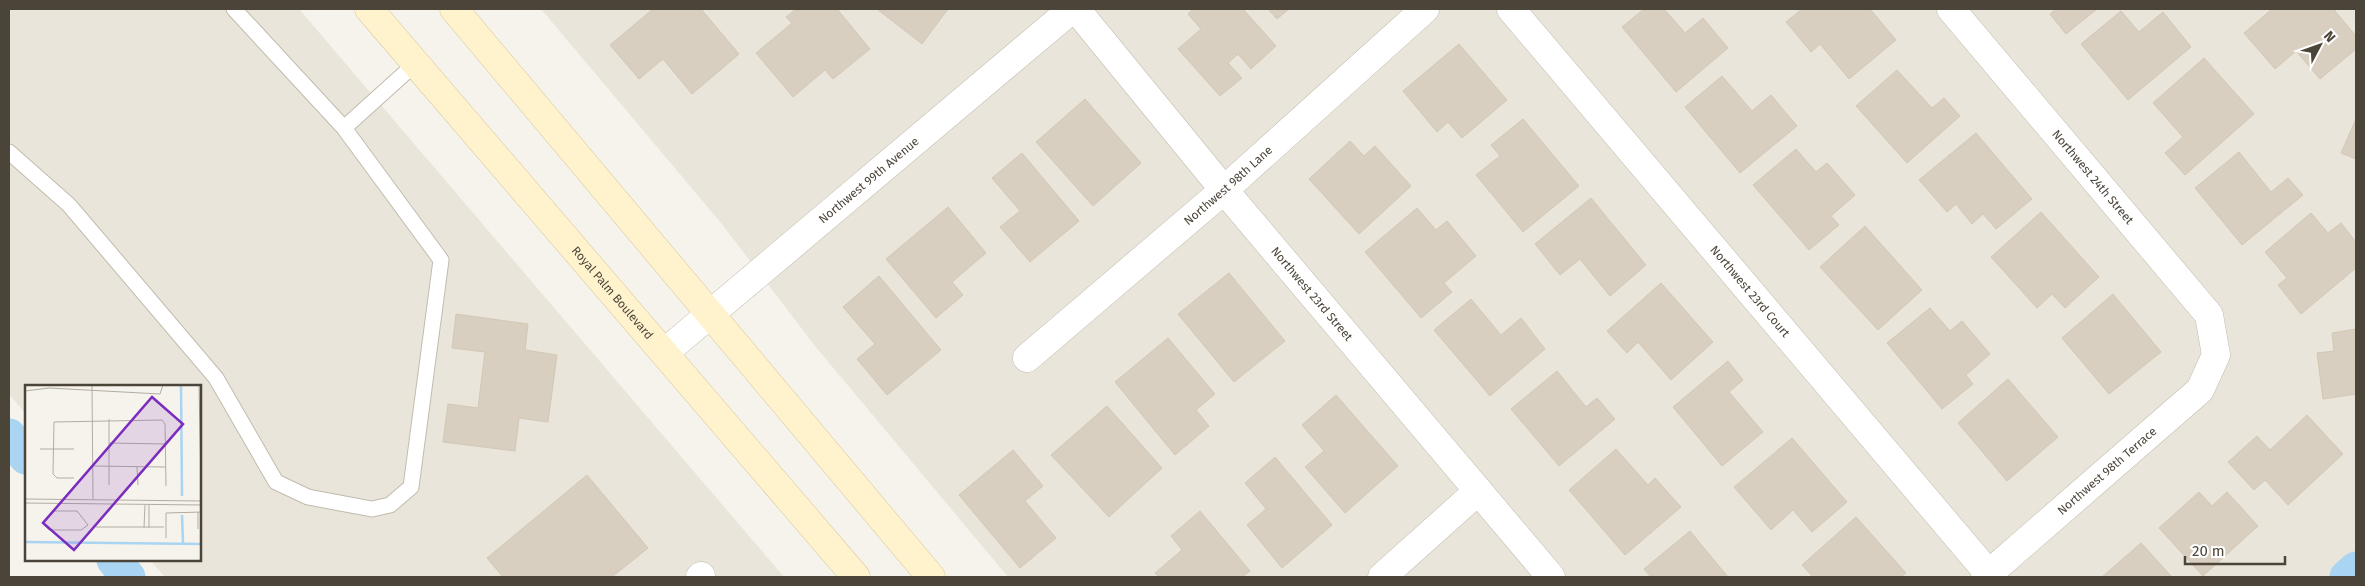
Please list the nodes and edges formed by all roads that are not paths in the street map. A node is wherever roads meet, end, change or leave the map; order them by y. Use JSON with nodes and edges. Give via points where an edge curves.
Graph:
{"nodes":[{"id":1,"x":234,"y":9,"type":"edge"},
{"id":2,"x":369,"y":9,"type":"edge"},
{"id":3,"x":454,"y":9,"type":"edge"},
{"id":4,"x":1072,"y":9,"type":"edge"},
{"id":5,"x":1076,"y":9,"type":"edge"},
{"id":6,"x":1426,"y":9,"type":"edge"},
{"id":7,"x":1511,"y":9,"type":"edge"},
{"id":8,"x":1951,"y":9,"type":"edge"},
{"id":9,"x":416,"y":64,"type":"junction"},
{"id":10,"x":344,"y":128,"type":"junction"},
{"id":11,"x":9,"y":152,"type":"edge"},
{"id":12,"x":1224,"y":190,"type":"junction"},
{"id":13,"x":712,"y":314,"type":"junction"},
{"id":14,"x":664,"y":353,"type":"junction"},
{"id":15,"x":2216,"y":355,"type":"joint"},
{"id":16,"x":1026,"y":358,"type":"dead end"},
{"id":17,"x":1478,"y":491,"type":"junction"},
{"id":18,"x":1987,"y":576,"type":"edge"},
{"id":19,"x":856,"y":577,"type":"edge"},
{"id":20,"x":931,"y":577,"type":"edge"},
{"id":21,"x":1382,"y":577,"type":"edge"},
{"id":22,"x":1551,"y":577,"type":"edge"}],
"edges":[{"from":1,"to":10,"type":"lane"},
{"from":2,"to":9,"type":"main road","name":"Royal Palm Boulevard"},
{"from":3,"to":13,"type":"main road"},
{"from":4,"to":13,"type":"street","name":"Northwest 99th Avenue"},
{"from":5,"to":12,"type":"street","name":"Northwest 23rd Street"},
{"from":6,"to":12,"type":"street","name":"Northwest 98th Lane"},
{"from":7,"to":18,"type":"street","name":"Northwest 23rd Court"},
{"from":8,"to":15,"type":"street","name":"Northwest 24th Street","via":[[2209,315]]},
{"from":9,"to":10,"type":"lane"},
{"from":9,"to":14,"type":"main road","name":"Royal Palm Boulevard"},
{"from":10,"to":11,"type":"lane","via":[[441,260],[411,488],[390,505],[372,509],[308,497],[276,482],[216,378],[69,205]]},
{"from":12,"to":16,"type":"street","name":"Northwest 98th Lane"},
{"from":12,"to":17,"type":"street","name":"Northwest 23rd Street"},
{"from":13,"to":14,"type":"street","name":"Northwest 99th Avenue"},
{"from":13,"to":20,"type":"main road"},
{"from":14,"to":19,"type":"main road","name":"Royal Palm Boulevard"},
{"from":15,"to":18,"type":"street","name":"Northwest 98th Terrace","via":[[2200,390]]},
{"from":17,"to":21,"type":"street"},
{"from":17,"to":22,"type":"street","name":"Northwest 23rd Street"}]}
